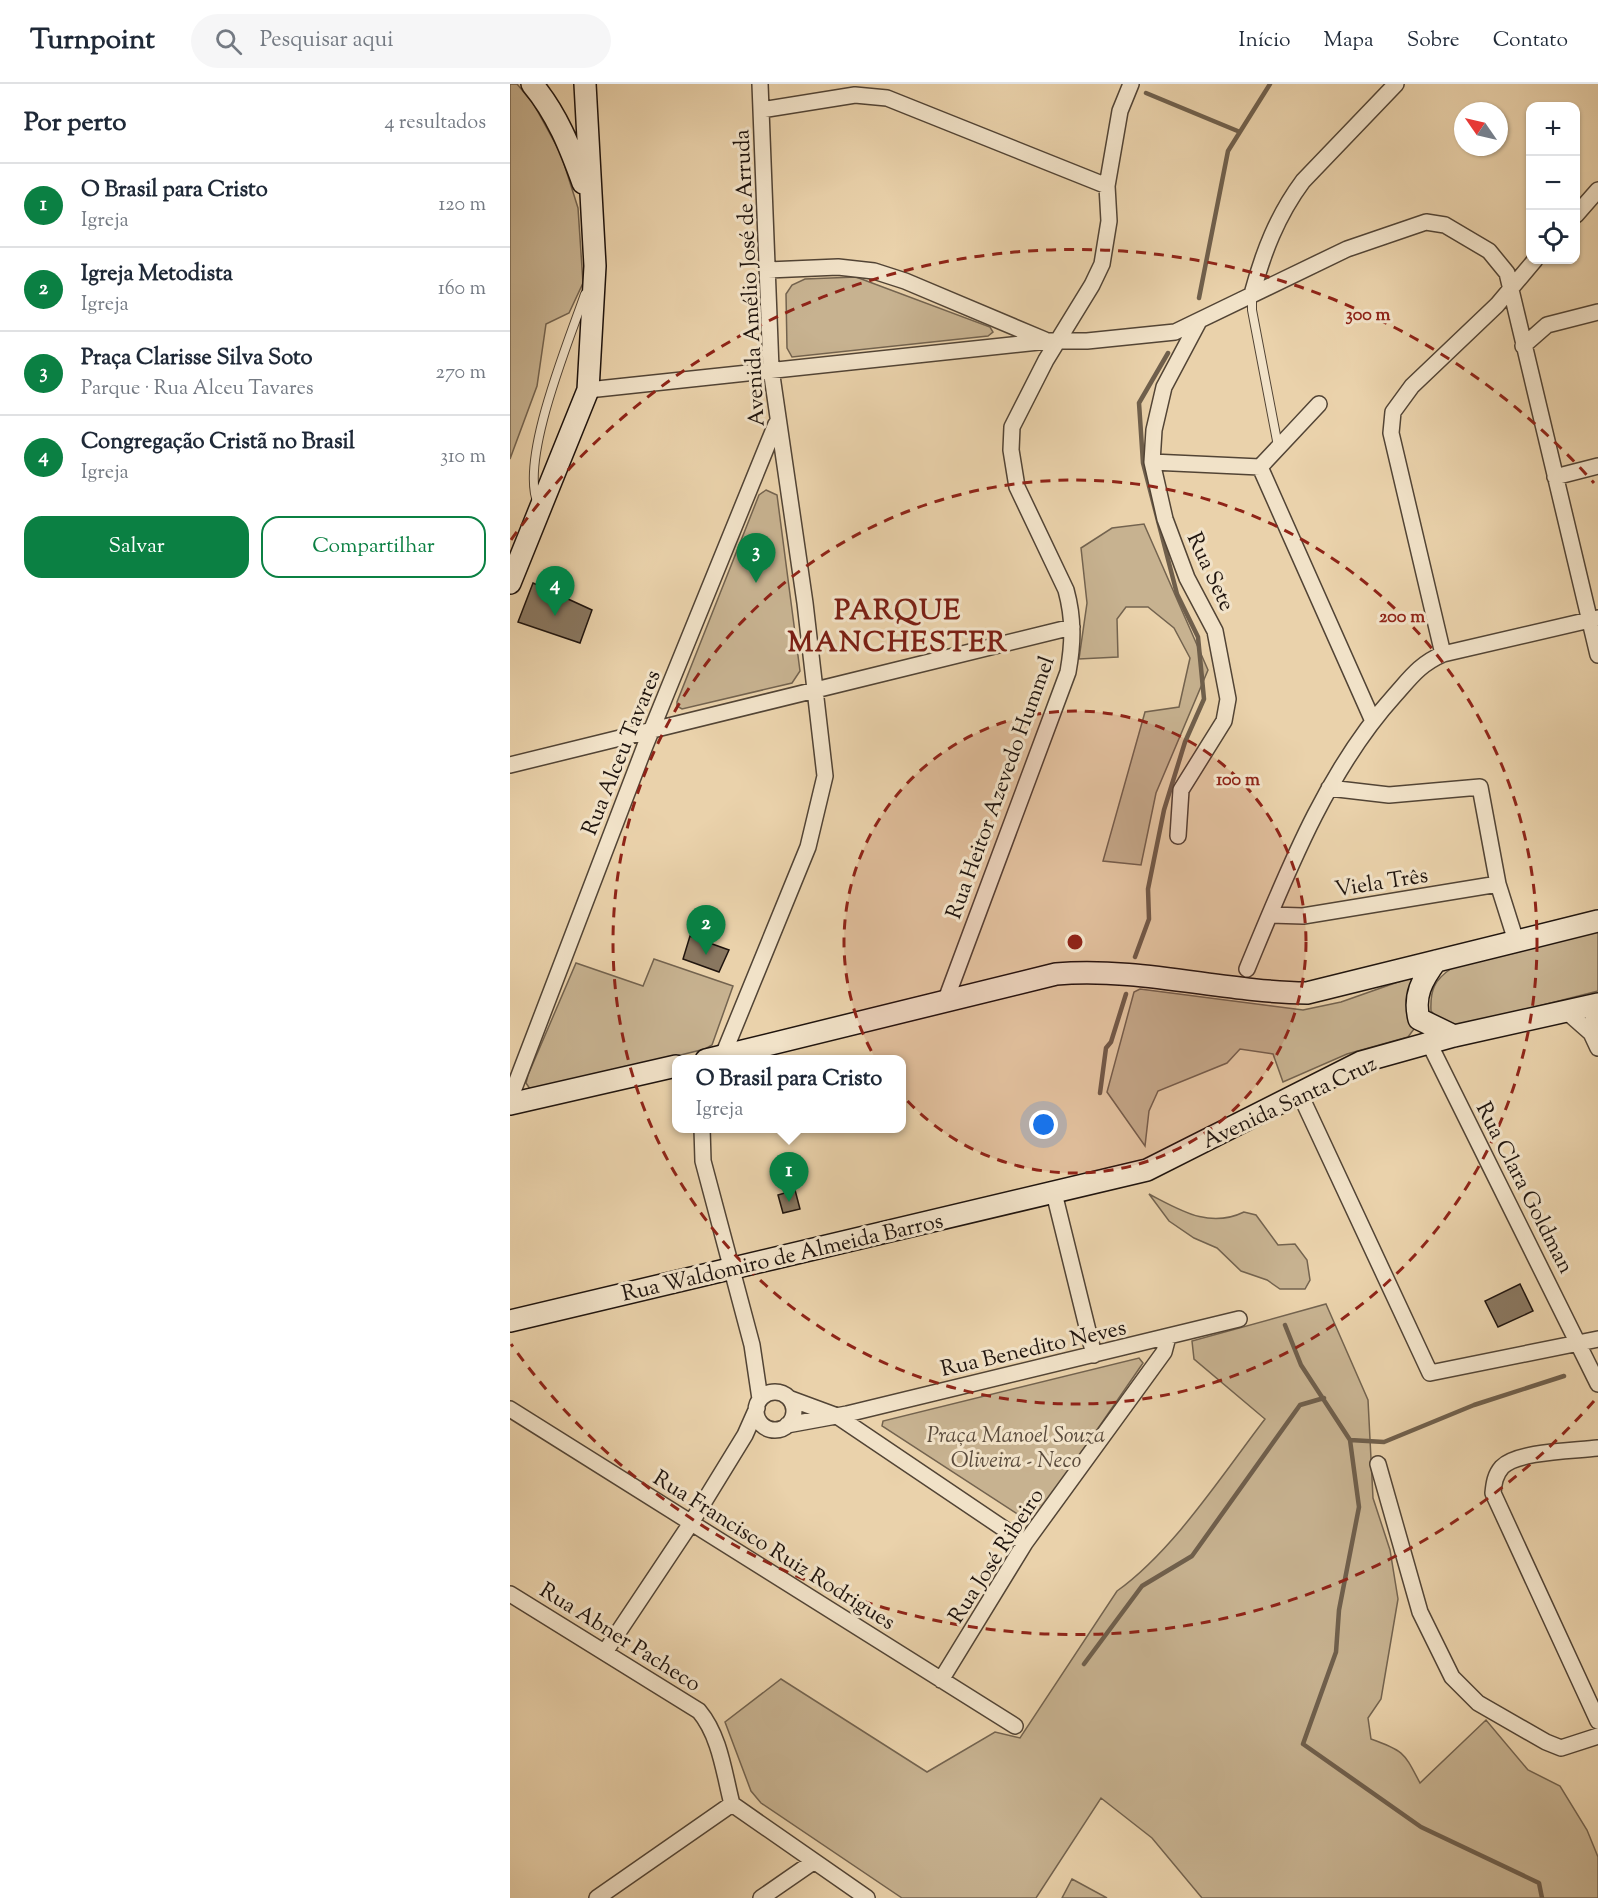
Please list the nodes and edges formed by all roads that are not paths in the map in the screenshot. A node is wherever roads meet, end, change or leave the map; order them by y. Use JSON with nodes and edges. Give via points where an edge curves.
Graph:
{"nodes":[{"id":1,"x":532,"y":84,"type":"edge"},
{"id":2,"x":585,"y":84,"type":"edge"},
{"id":3,"x":760,"y":84,"type":"edge"},
{"id":4,"x":1131,"y":84,"type":"edge"},
{"id":5,"x":1396,"y":84,"type":"edge"},
{"id":6,"x":761,"y":110,"type":"junction"},
{"id":7,"x":1107,"y":186,"type":"junction"},
{"id":8,"x":1598,"y":190,"type":"edge"},
{"id":9,"x":591,"y":203,"type":"junction"},
{"id":10,"x":1580,"y":210,"type":"edge"},
{"id":11,"x":1532,"y":264,"type":"edge"},
{"id":12,"x":595,"y":266,"type":"junction"},
{"id":13,"x":768,"y":270,"type":"junction"},
{"id":14,"x":1511,"y":289,"type":"junction"},
{"id":15,"x":1252,"y":294,"type":"junction"},
{"id":16,"x":1515,"y":307,"type":"junction"},
{"id":17,"x":1598,"y":312,"type":"edge"},
{"id":18,"x":1073,"y":317,"type":"junction"},
{"id":19,"x":1556,"y":321,"type":"junction"},
{"id":20,"x":1005,"y":323,"type":"junction"},
{"id":21,"x":1198,"y":323,"type":"junction"},
{"id":22,"x":1087,"y":341,"type":"junction"},
{"id":23,"x":1052,"y":342,"type":"junction"},
{"id":24,"x":1018,"y":344,"type":"junction"},
{"id":25,"x":1523,"y":346,"type":"junction"},
{"id":26,"x":1046,"y":360,"type":"junction"},
{"id":27,"x":771,"y":369,"type":"junction"},
{"id":28,"x":588,"y":390,"type":"junction"},
{"id":29,"x":1319,"y":404,"type":"dead end"},
{"id":30,"x":777,"y":423,"type":"junction"},
{"id":31,"x":1278,"y":448,"type":"junction"},
{"id":32,"x":1152,"y":462,"type":"junction"},
{"id":33,"x":1598,"y":466,"type":"edge"},
{"id":34,"x":1260,"y":467,"type":"junction"},
{"id":35,"x":1555,"y":477,"type":"junction"},
{"id":36,"x":541,"y":511,"type":"junction"},
{"id":37,"x":510,"y":583,"type":"edge"},
{"id":38,"x":1594,"y":620,"type":"edge"},
{"id":39,"x":1072,"y":627,"type":"junction"},
{"id":40,"x":1443,"y":654,"type":"junction"},
{"id":41,"x":1598,"y":655,"type":"edge"},
{"id":42,"x":815,"y":691,"type":"junction"},
{"id":43,"x":1372,"y":719,"type":"junction"},
{"id":44,"x":652,"y":732,"type":"junction"},
{"id":45,"x":510,"y":765,"type":"edge"},
{"id":46,"x":1329,"y":788,"type":"junction"},
{"id":47,"x":1178,"y":836,"type":"dead end"},
{"id":48,"x":1498,"y":884,"type":"junction"},
{"id":49,"x":1270,"y":915,"type":"junction"},
{"id":50,"x":1598,"y":921,"type":"edge"},
{"id":51,"x":1516,"y":941,"type":"junction"},
{"id":52,"x":1436,"y":962,"type":"junction"},
{"id":53,"x":1246,"y":969,"type":"dead end"},
{"id":54,"x":945,"y":1002,"type":"junction"},
{"id":55,"x":1596,"y":1004,"type":"edge"},
{"id":56,"x":1566,"y":1011,"type":"junction"},
{"id":57,"x":1419,"y":1019,"type":"junction"},
{"id":58,"x":1591,"y":1033,"type":"junction"},
{"id":59,"x":1454,"y":1036,"type":"junction"},
{"id":60,"x":1429,"y":1043,"type":"junction"},
{"id":61,"x":1598,"y":1048,"type":"edge"},
{"id":62,"x":717,"y":1055,"type":"edge"},
{"id":63,"x":728,"y":1055,"type":"edge"},
{"id":64,"x":672,"y":1067,"type":"edge"},
{"id":65,"x":1299,"y":1092,"type":"junction"},
{"id":66,"x":510,"y":1099,"type":"edge"},
{"id":67,"x":510,"y":1104,"type":"edge"},
{"id":68,"x":702,"y":1133,"type":"edge"},
{"id":69,"x":1054,"y":1193,"type":"junction"},
{"id":70,"x":731,"y":1268,"type":"junction"},
{"id":71,"x":1239,"y":1319,"type":"dead end"},
{"id":72,"x":510,"y":1321,"type":"edge"},
{"id":73,"x":1168,"y":1337,"type":"junction"},
{"id":74,"x":1598,"y":1339,"type":"edge"},
{"id":75,"x":1578,"y":1342,"type":"junction"},
{"id":76,"x":1094,"y":1356,"type":"junction"},
{"id":77,"x":1598,"y":1384,"type":"edge"},
{"id":78,"x":790,"y":1399,"type":"junction"},
{"id":79,"x":758,"y":1403,"type":"junction"},
{"id":80,"x":510,"y":1409,"type":"edge"},
{"id":81,"x":837,"y":1416,"type":"junction"},
{"id":82,"x":788,"y":1425,"type":"junction"},
{"id":83,"x":772,"y":1430,"type":"junction"},
{"id":84,"x":1598,"y":1448,"type":"edge"},
{"id":85,"x":732,"y":1456,"type":"junction"},
{"id":86,"x":1378,"y":1464,"type":"dead end"},
{"id":87,"x":691,"y":1523,"type":"junction"},
{"id":88,"x":1025,"y":1543,"type":"junction"},
{"id":89,"x":510,"y":1594,"type":"edge"},
{"id":90,"x":604,"y":1652,"type":"junction"},
{"id":91,"x":941,"y":1680,"type":"junction"},
{"id":92,"x":1598,"y":1720,"type":"edge"},
{"id":93,"x":1015,"y":1726,"type":"dead end"},
{"id":94,"x":1598,"y":1736,"type":"edge"},
{"id":95,"x":732,"y":1804,"type":"junction"},
{"id":96,"x":813,"y":1862,"type":"junction"},
{"id":97,"x":597,"y":1898,"type":"edge"},
{"id":98,"x":761,"y":1898,"type":"edge"},
{"id":99,"x":867,"y":1898,"type":"edge"}],
"edges":[{"from":1,"to":9,"type":"main road","via":[[566,136]]},
{"from":2,"to":9,"type":"main road"},
{"from":3,"to":6,"type":"street","name":"Avenida Amélio José de Arruda"},
{"from":4,"to":7,"type":"street","name":"Rua Heitor Azevedo Hummel","via":[[1120,111]]},
{"from":5,"to":15,"type":"street","via":[[1290,199],[1263,252]]},
{"from":6,"to":7,"type":"street","via":[[855,95],[887,98]]},
{"from":6,"to":13,"type":"street","name":"Avenida Amélio José de Arruda"},
{"from":7,"to":18,"type":"street","name":"Rua Heitor Azevedo Hummel","via":[[1109,221],[1102,264]]},
{"from":8,"to":10,"type":"street"},
{"from":9,"to":12,"type":"main road"},
{"from":11,"to":14,"type":"street"},
{"from":12,"to":28,"type":"main road"},
{"from":12,"to":36,"type":"lane","via":[[537,444],[534,494]]},
{"from":13,"to":20,"type":"street","via":[[838,267],[874,271]]},
{"from":13,"to":27,"type":"street","name":"Avenida Amélio José de Arruda"},
{"from":14,"to":15,"type":"street","via":[[1507,273],[1489,251],[1445,225],[1426,222],[1347,249]]},
{"from":14,"to":16,"type":"street"},
{"from":14,"to":40,"type":"street","via":[[1412,386],[1393,412],[1391,433]]},
{"from":15,"to":21,"type":"street"},
{"from":15,"to":31,"type":"lane","via":[[1251,310]]},
{"from":16,"to":19,"type":"street","via":[[1532,322]]},
{"from":16,"to":25,"type":"street"},
{"from":17,"to":19,"type":"street"},
{"from":18,"to":22,"type":"street","via":[[1072,332]]},
{"from":18,"to":23,"type":"street","name":"Rua Heitor Azevedo Hummel"},
{"from":19,"to":25,"type":"street","via":[[1539,330]]},
{"from":20,"to":23,"type":"street"},
{"from":20,"to":24,"type":"street"},
{"from":21,"to":22,"type":"street","via":[[1175,332]]},
{"from":21,"to":32,"type":"street","name":"Rua Sete","via":[[1164,387],[1154,430]]},
{"from":22,"to":23,"type":"street"},
{"from":23,"to":24,"type":"street"},
{"from":23,"to":26,"type":"street","name":"Rua Heitor Azevedo Hummel"},
{"from":24,"to":26,"type":"street"},
{"from":24,"to":27,"type":"street"},
{"from":25,"to":35,"type":"street"},
{"from":26,"to":39,"type":"street","name":"Rua Heitor Azevedo Hummel","via":[[1012,427],[1011,450],[1017,487],[1066,590]]},
{"from":27,"to":28,"type":"street"},
{"from":27,"to":30,"type":"street","name":"Avenida Amélio José de Arruda"},
{"from":28,"to":36,"type":"main road"},
{"from":29,"to":31,"type":"street"},
{"from":30,"to":42,"type":"street","name":"Avenida Amélio José de Arruda"},
{"from":30,"to":44,"type":"street","name":"Rua Alceu Tavares"},
{"from":31,"to":34,"type":"street"},
{"from":32,"to":34,"type":"street"},
{"from":32,"to":47,"type":"street","name":"Rua Sete","via":[[1165,519],[1187,578],[1215,631],[1228,699],[1224,721],[1181,790]]},
{"from":33,"to":35,"type":"street"},
{"from":34,"to":43,"type":"street"},
{"from":35,"to":38,"type":"street"},
{"from":36,"to":37,"type":"main road"},
{"from":38,"to":40,"type":"street"},
{"from":38,"to":41,"type":"street"},
{"from":39,"to":42,"type":"street"},
{"from":39,"to":54,"type":"street","name":"Rua Heitor Azevedo Hummel","via":[[1068,672]]},
{"from":40,"to":43,"type":"street","via":[[1423,663]]},
{"from":42,"to":44,"type":"street"},
{"from":42,"to":62,"type":"street","name":"Avenida Amélio José de Arruda","via":[[825,776],[808,847]]},
{"from":43,"to":46,"type":"street"},
{"from":44,"to":45,"type":"street"},
{"from":44,"to":66,"type":"street","name":"Rua Alceu Tavares"},
{"from":46,"to":48,"type":"street","via":[[1389,795],[1480,787]]},
{"from":46,"to":49,"type":"street"},
{"from":48,"to":49,"type":"street","name":"Viela Três","via":[[1302,916]]},
{"from":48,"to":51,"type":"street"},
{"from":49,"to":53,"type":"street"},
{"from":50,"to":51,"type":"main road"},
{"from":51,"to":52,"type":"main road"},
{"from":52,"to":54,"type":"main road","via":[[1307,993],[1087,972],[1056,974]]},
{"from":52,"to":57,"type":"main road","via":[[1418,992]]},
{"from":54,"to":63,"type":"main road"},
{"from":55,"to":56,"type":"main road","name":"Avenida Santa Cruz"},
{"from":55,"to":58,"type":"street"},
{"from":56,"to":58,"type":"street"},
{"from":56,"to":59,"type":"main road","name":"Avenida Santa Cruz"},
{"from":57,"to":59,"type":"main road"},
{"from":57,"to":60,"type":"main road"},
{"from":58,"to":61,"type":"street"},
{"from":59,"to":60,"type":"main road","name":"Avenida Santa Cruz"},
{"from":60,"to":65,"type":"main road","name":"Avenida Santa Cruz","via":[[1361,1062]]},
{"from":60,"to":75,"type":"street","name":"Rua Clara Goldman"},
{"from":64,"to":67,"type":"main road"},
{"from":65,"to":69,"type":"main road","name":"Avenida Santa Cruz","via":[[1147,1170]]},
{"from":65,"to":75,"type":"street","via":[[1430,1373]]},
{"from":68,"to":70,"type":"street","via":[[703,1161]]},
{"from":69,"to":70,"type":"main road","name":"Rua Waldomiro de Almeida Barros"},
{"from":69,"to":76,"type":"street"},
{"from":70,"to":72,"type":"main road","name":"Rua Waldomiro de Almeida Barros"},
{"from":70,"to":79,"type":"street","via":[[757,1364]]},
{"from":71,"to":73,"type":"street","name":"Rua Benedito Neves"},
{"from":73,"to":76,"type":"street","name":"Rua Benedito Neves"},
{"from":73,"to":88,"type":"street","name":"Rua José Ribeiro","via":[[1164,1352]]},
{"from":74,"to":75,"type":"street"},
{"from":75,"to":77,"type":"street","name":"Rua Clara Goldman"},
{"from":76,"to":81,"type":"street","name":"Rua Benedito Neves"},
{"from":78,"to":79,"type":"street","via":[[775,1392]]},
{"from":78,"to":81,"type":"street"},
{"from":78,"to":82,"type":"street","via":[[794,1416]]},
{"from":79,"to":83,"type":"street","via":[[758,1419]]},
{"from":79,"to":85,"type":"street"},
{"from":80,"to":87,"type":"street","name":"Rua Francisco Ruiz Rodrigues"},
{"from":81,"to":82,"type":"street","name":"Rua Benedito Neves"},
{"from":81,"to":88,"type":"street"},
{"from":82,"to":83,"type":"street"},
{"from":83,"to":85,"type":"street","via":[[761,1431]]},
{"from":84,"to":92,"type":"street","via":[[1515,1458],[1494,1478],[1495,1502]]},
{"from":85,"to":87,"type":"street"},
{"from":86,"to":94,"type":"street","via":[[1420,1612],[1452,1677],[1478,1703],[1546,1742],[1561,1748]]},
{"from":87,"to":90,"type":"street"},
{"from":87,"to":91,"type":"street","name":"Rua Francisco Ruiz Rodrigues"},
{"from":88,"to":91,"type":"street","name":"Rua José Ribeiro"},
{"from":89,"to":90,"type":"street","name":"Rua Abner Pacheco"},
{"from":90,"to":95,"type":"street","name":"Rua Abner Pacheco","via":[[699,1711],[708,1722]]},
{"from":91,"to":93,"type":"street","name":"Rua Francisco Ruiz Rodrigues"},
{"from":95,"to":96,"type":"street"},
{"from":95,"to":97,"type":"street"},
{"from":96,"to":98,"type":"street"},
{"from":96,"to":99,"type":"street"}]}
